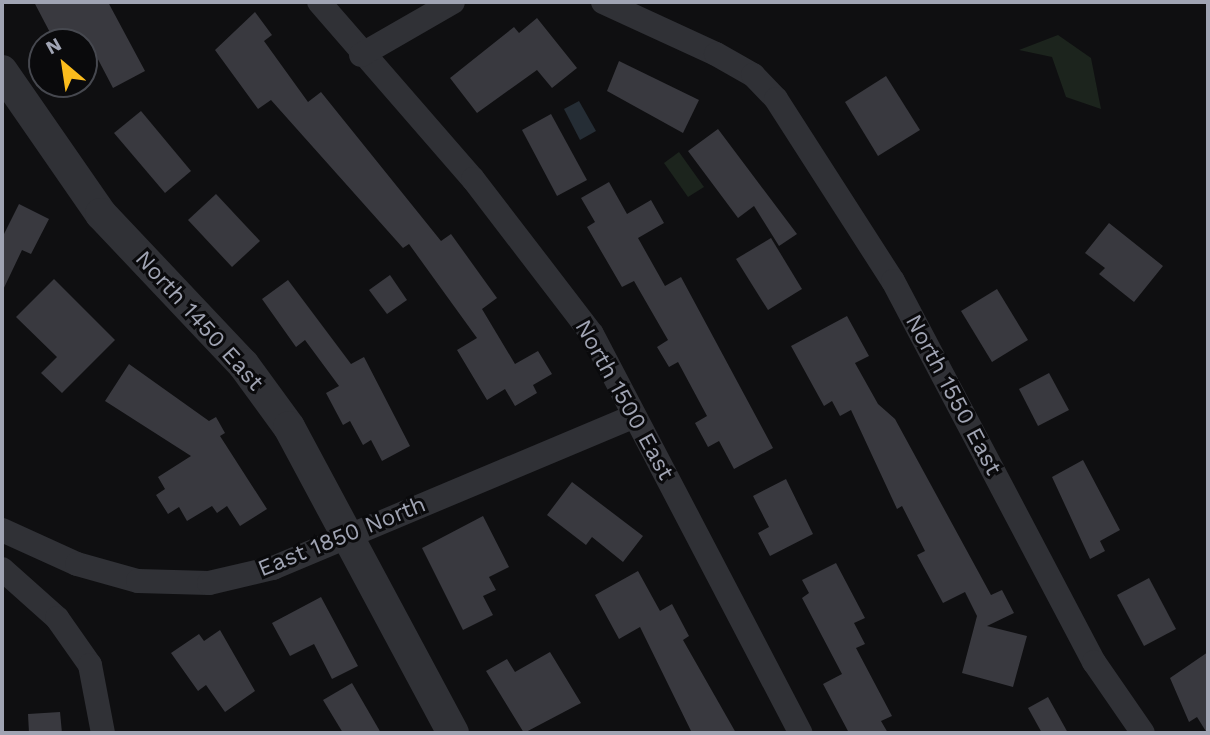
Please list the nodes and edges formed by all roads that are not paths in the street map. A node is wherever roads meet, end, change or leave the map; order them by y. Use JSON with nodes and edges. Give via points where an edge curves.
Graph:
{"nodes":[{"id":1,"x":319,"y":2,"type":"edge"},
{"id":2,"x":453,"y":2,"type":"edge"},
{"id":3,"x":603,"y":2,"type":"edge"},
{"id":4,"x":361,"y":55,"type":"junction"},
{"id":5,"x":2,"y":71,"type":"edge"},
{"id":6,"x":634,"y":416,"type":"junction"},
{"id":7,"x":2,"y":530,"type":"edge"},
{"id":8,"x":348,"y":537,"type":"junction"},
{"id":9,"x":2,"y":569,"type":"edge"},
{"id":10,"x":103,"y":733,"type":"edge"},
{"id":11,"x":453,"y":733,"type":"edge"},
{"id":12,"x":801,"y":733,"type":"edge"},
{"id":13,"x":1143,"y":733,"type":"edge"}],
"edges":[{"from":1,"to":4,"type":"street","name":"North 1500 East"},
{"from":2,"to":4,"type":"street"},
{"from":3,"to":13,"type":"street","name":"North 1550 East","via":[[745,71],[776,99],[893,281],[1094,662]]},
{"from":4,"to":6,"type":"street","name":"North 1500 East","via":[[473,179],[583,323]]},
{"from":5,"to":8,"type":"street","name":"North 1450 East","via":[[102,214],[243,364],[289,428]]},
{"from":6,"to":8,"type":"street","name":"East 1850 North"},
{"from":6,"to":12,"type":"street","name":"North 1500 East"},
{"from":7,"to":8,"type":"street","name":"East 1850 North","via":[[77,564],[138,581],[209,583],[273,568]]},
{"from":8,"to":11,"type":"street","name":"North 1450 East"},
{"from":9,"to":10,"type":"street","via":[[57,618],[90,665]]}]}
